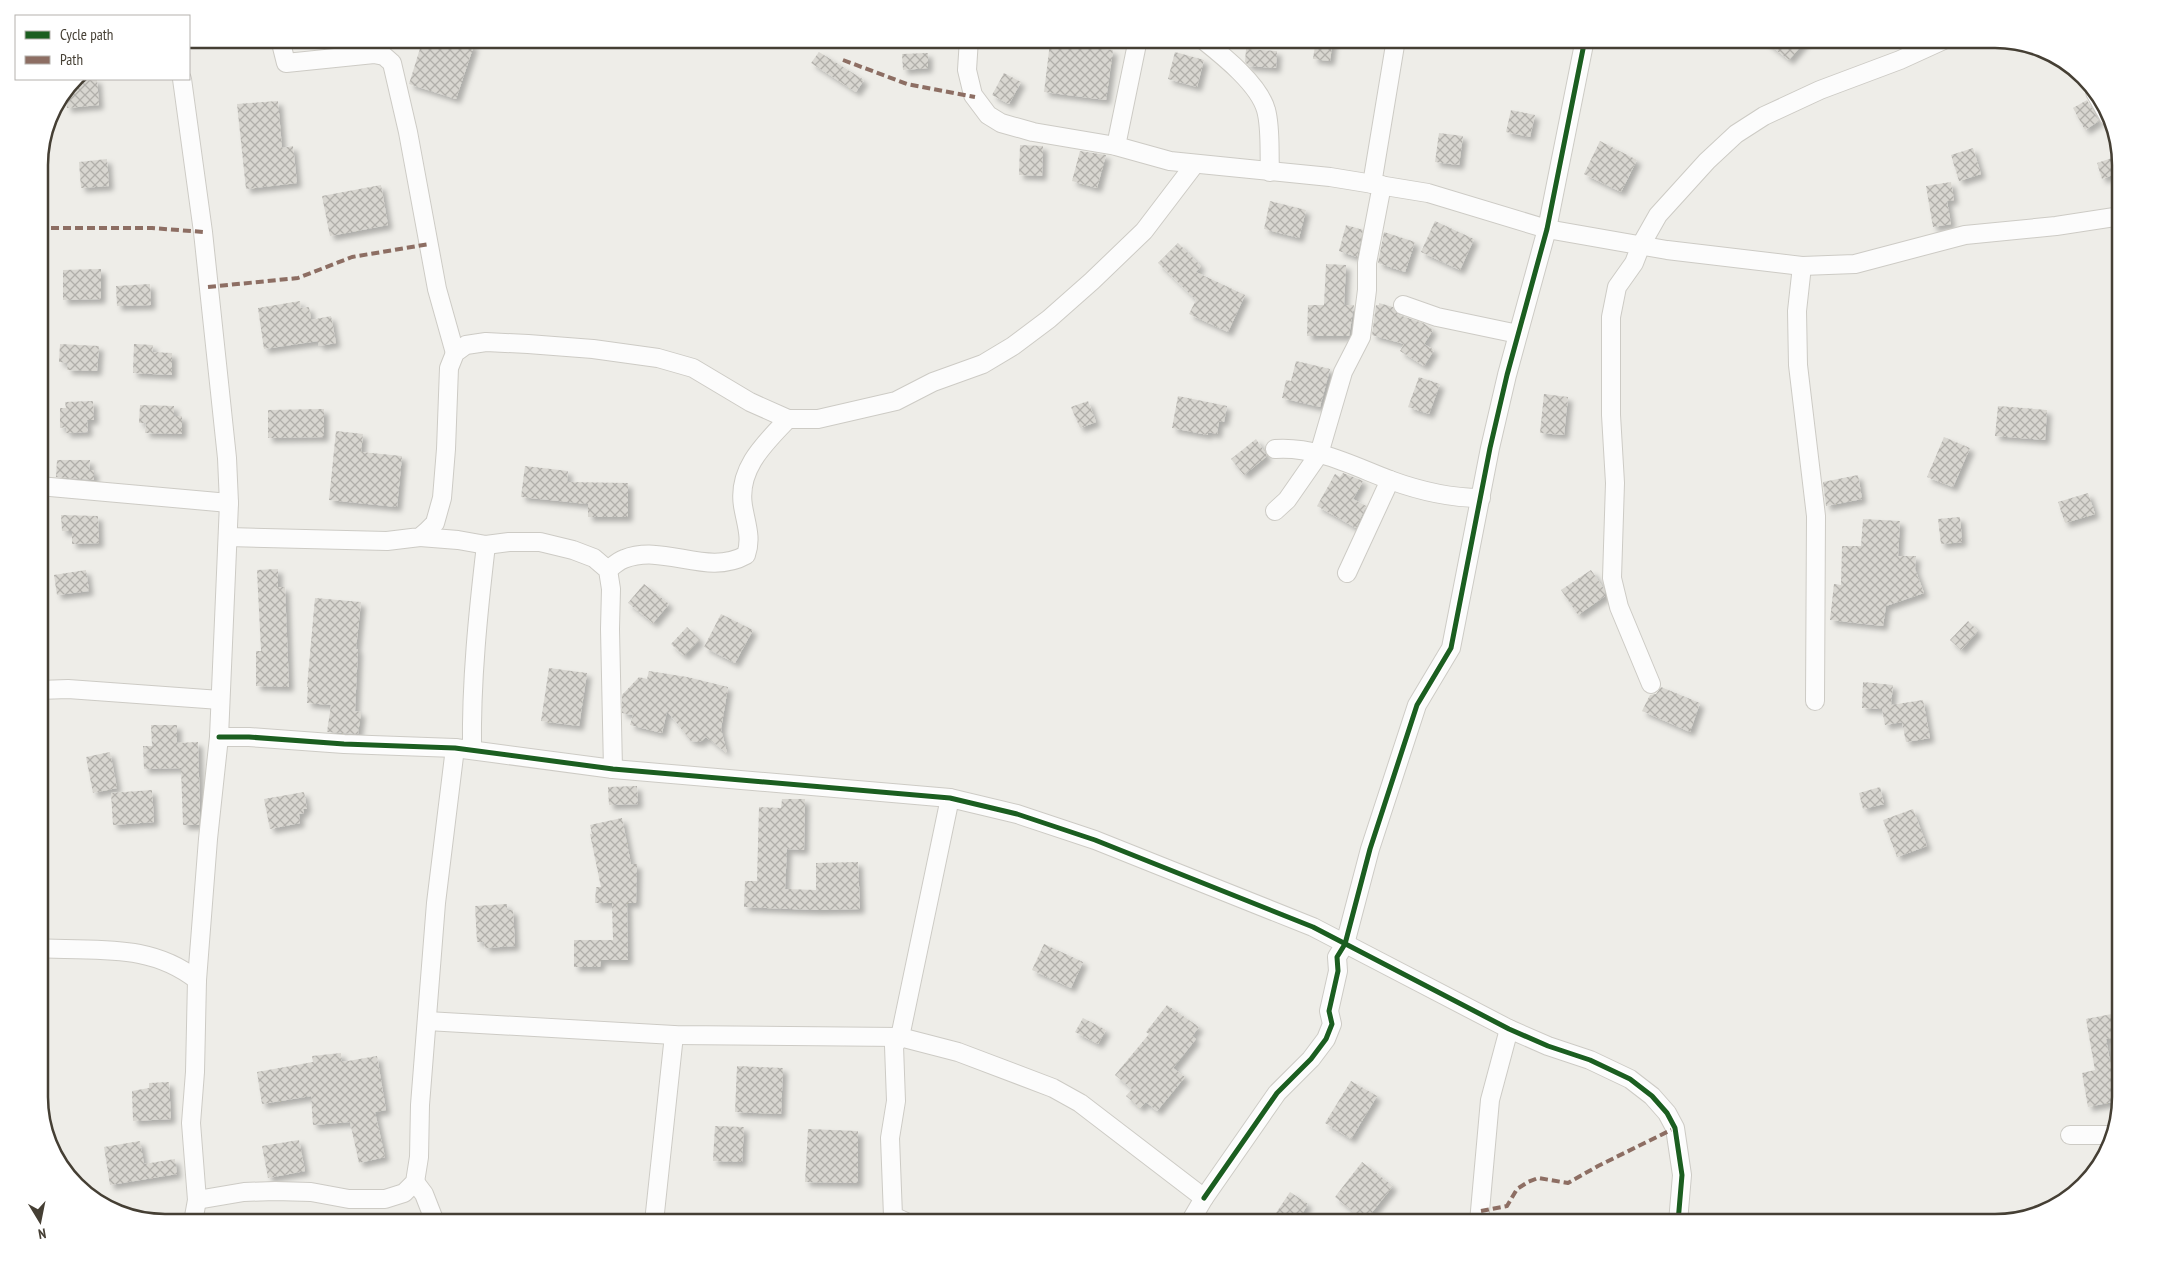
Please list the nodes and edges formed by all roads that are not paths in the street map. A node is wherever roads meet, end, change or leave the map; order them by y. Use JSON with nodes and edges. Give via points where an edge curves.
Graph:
{"nodes":[{"id":1,"x":282,"y":48,"type":"edge"},
{"id":2,"x":968,"y":48,"type":"edge"},
{"id":3,"x":1136,"y":48,"type":"edge"},
{"id":4,"x":1213,"y":48,"type":"edge"},
{"id":5,"x":1395,"y":48,"type":"edge"},
{"id":6,"x":1583,"y":48,"type":"edge"},
{"id":7,"x":1926,"y":48,"type":"edge"},
{"id":8,"x":182,"y":80,"type":"edge"},
{"id":9,"x":1116,"y":146,"type":"junction"},
{"id":10,"x":1195,"y":164,"type":"junction"},
{"id":11,"x":1270,"y":172,"type":"junction"},
{"id":12,"x":1377,"y":185,"type":"junction"},
{"id":13,"x":2112,"y":217,"type":"edge"},
{"id":14,"x":1547,"y":229,"type":"junction"},
{"id":15,"x":1641,"y":245,"type":"junction"},
{"id":16,"x":1802,"y":266,"type":"junction"},
{"id":17,"x":1403,"y":305,"type":"dead end"},
{"id":18,"x":1518,"y":334,"type":"junction"},
{"id":19,"x":455,"y":353,"type":"junction"},
{"id":20,"x":788,"y":419,"type":"junction"},
{"id":21,"x":1275,"y":449,"type":"dead end"},
{"id":22,"x":1319,"y":454,"type":"junction"},
{"id":23,"x":1390,"y":480,"type":"junction"},
{"id":24,"x":48,"y":487,"type":"edge"},
{"id":25,"x":1480,"y":498,"type":"junction"},
{"id":26,"x":229,"y":503,"type":"junction"},
{"id":27,"x":1275,"y":511,"type":"dead end"},
{"id":28,"x":228,"y":537,"type":"junction"},
{"id":29,"x":420,"y":537,"type":"junction"},
{"id":30,"x":486,"y":545,"type":"junction"},
{"id":31,"x":608,"y":570,"type":"junction"},
{"id":32,"x":1346,"y":573,"type":"dead end"},
{"id":33,"x":1651,"y":684,"type":"dead end"},
{"id":34,"x":48,"y":690,"type":"edge"},
{"id":35,"x":220,"y":700,"type":"junction"},
{"id":36,"x":1814,"y":700,"type":"dead end"},
{"id":37,"x":219,"y":737,"type":"junction"},
{"id":38,"x":463,"y":749,"type":"junction"},
{"id":39,"x":613,"y":769,"type":"junction"},
{"id":40,"x":950,"y":798,"type":"junction"},
{"id":41,"x":1345,"y":944,"type":"junction"},
{"id":42,"x":48,"y":949,"type":"edge"},
{"id":43,"x":197,"y":980,"type":"junction"},
{"id":44,"x":427,"y":1021,"type":"junction"},
{"id":45,"x":1509,"y":1029,"type":"junction"},
{"id":46,"x":674,"y":1035,"type":"junction"},
{"id":47,"x":900,"y":1037,"type":"junction"},
{"id":48,"x":2070,"y":1135,"type":"dead end"},
{"id":49,"x":2106,"y":1135,"type":"edge"},
{"id":50,"x":415,"y":1182,"type":"junction"},
{"id":51,"x":1204,"y":1198,"type":"junction"},
{"id":52,"x":197,"y":1200,"type":"junction"},
{"id":53,"x":194,"y":1214,"type":"edge"},
{"id":54,"x":432,"y":1214,"type":"edge"},
{"id":55,"x":655,"y":1214,"type":"edge"},
{"id":56,"x":896,"y":1214,"type":"edge"},
{"id":57,"x":1195,"y":1214,"type":"edge"},
{"id":58,"x":1477,"y":1214,"type":"edge"},
{"id":59,"x":1679,"y":1214,"type":"edge"}],
"edges":[{"from":1,"to":19,"type":"street","via":[[286,63],[292,64],[374,54],[384,56],[392,64],[437,289]]},
{"from":2,"to":9,"type":"street","via":[[967,70],[973,95],[988,115],[1001,124]]},
{"from":3,"to":9,"type":"street"},
{"from":4,"to":11,"type":"street","via":[[1261,98],[1266,110]]},
{"from":5,"to":12,"type":"street"},
{"from":6,"to":14,"type":"street"},
{"from":7,"to":15,"type":"street","via":[[1820,90],[1764,116],[1736,134],[1706,161],[1658,216]]},
{"from":8,"to":26,"type":"street","via":[[203,232]]},
{"from":9,"to":10,"type":"street","via":[[1170,161]]},
{"from":10,"to":11,"type":"street"},
{"from":10,"to":20,"type":"street","via":[[1144,231],[1092,282],[1013,346],[983,364],[933,382],[896,401],[818,419]]},
{"from":11,"to":12,"type":"street"},
{"from":12,"to":14,"type":"street","via":[[1428,194]]},
{"from":12,"to":22,"type":"street","via":[[1361,337],[1343,372]]},
{"from":13,"to":16,"type":"street","via":[[1965,234],[1855,264]]},
{"from":14,"to":15,"type":"street"},
{"from":14,"to":18,"type":"street"},
{"from":15,"to":16,"type":"street"},
{"from":15,"to":33,"type":"street","via":[[1634,263],[1617,287],[1611,317],[1615,483],[1612,578],[1619,607]]},
{"from":16,"to":36,"type":"street","via":[[1797,311],[1798,365],[1816,516]]},
{"from":17,"to":18,"type":"street","via":[[1437,317]]},
{"from":18,"to":25,"type":"street"},
{"from":19,"to":20,"type":"street","via":[[466,345],[486,342],[593,349],[658,358],[693,368],[750,402]]},
{"from":19,"to":29,"type":"street","via":[[449,368],[442,498],[435,523]]},
{"from":20,"to":31,"type":"street","via":[[746,472],[743,503],[750,544],[746,555],[736,561],[718,563],[658,555],[637,556],[624,559]]},
{"from":21,"to":22,"type":"street","via":[[1290,448]]},
{"from":22,"to":23,"type":"street"},
{"from":22,"to":27,"type":"street","via":[[1287,500]]},
{"from":23,"to":25,"type":"street","via":[[1444,496]]},
{"from":23,"to":32,"type":"street"},
{"from":24,"to":26,"type":"street"},
{"from":25,"to":41,"type":"street","via":[[1451,648],[1417,705],[1370,848]]},
{"from":26,"to":28,"type":"street"},
{"from":28,"to":29,"type":"street","via":[[387,541]]},
{"from":28,"to":35,"type":"street"},
{"from":29,"to":30,"type":"street"},
{"from":30,"to":31,"type":"street","via":[[540,542],[594,558]]},
{"from":30,"to":38,"type":"street","via":[[471,720]]},
{"from":31,"to":39,"type":"street","via":[[611,589]]},
{"from":34,"to":35,"type":"street"},
{"from":35,"to":37,"type":"street"},
{"from":37,"to":38,"type":"street"},
{"from":37,"to":43,"type":"street"},
{"from":38,"to":39,"type":"street"},
{"from":38,"to":44,"type":"street","via":[[436,903]]},
{"from":39,"to":40,"type":"street"},
{"from":40,"to":41,"type":"street","via":[[1017,814],[1095,840],[1304,924]]},
{"from":40,"to":47,"type":"street"},
{"from":41,"to":45,"type":"street"},
{"from":41,"to":51,"type":"street","via":[[1337,958],[1338,971],[1329,1011],[1332,1024],[1326,1039],[1277,1093]]},
{"from":42,"to":43,"type":"street","via":[[106,948],[136,952],[182,967]]},
{"from":43,"to":52,"type":"street","via":[[191,1124]]},
{"from":44,"to":46,"type":"street"},
{"from":44,"to":50,"type":"street"},
{"from":45,"to":58,"type":"street","via":[[1490,1100]]},
{"from":45,"to":59,"type":"street","via":[[1590,1060],[1630,1079],[1652,1096],[1675,1128],[1682,1174]]},
{"from":46,"to":47,"type":"street"},
{"from":46,"to":55,"type":"street"},
{"from":47,"to":51,"type":"street","via":[[958,1052],[1053,1088],[1080,1103]]},
{"from":47,"to":56,"type":"street","via":[[894,1046],[896,1101],[890,1138]]},
{"from":48,"to":49,"type":"street"},
{"from":50,"to":52,"type":"street","via":[[404,1193],[384,1199],[349,1199],[275,1190]]},
{"from":50,"to":54,"type":"street"},
{"from":51,"to":57,"type":"street"},
{"from":52,"to":53,"type":"street"}]}
